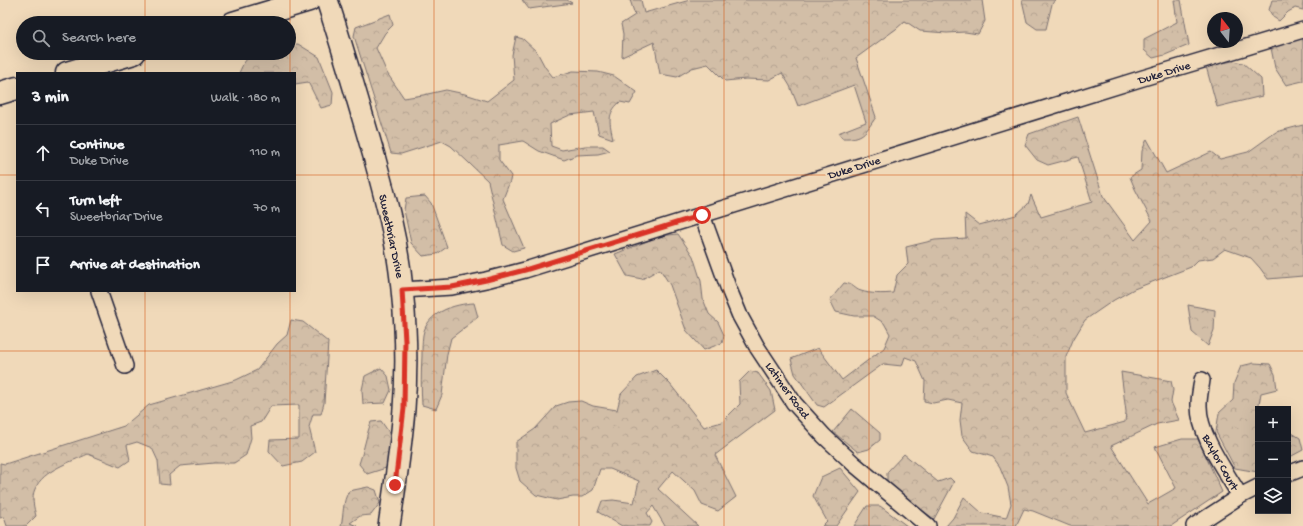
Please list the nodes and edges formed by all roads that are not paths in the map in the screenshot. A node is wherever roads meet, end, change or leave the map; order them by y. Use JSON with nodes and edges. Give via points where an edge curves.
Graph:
{"nodes":[{"id":1,"x":309,"y":0,"type":"edge"},
{"id":2,"x":328,"y":0,"type":"edge"},
{"id":3,"x":256,"y":16,"type":"edge"},
{"id":4,"x":1303,"y":30,"type":"edge"},
{"id":5,"x":111,"y":60,"type":"edge"},
{"id":6,"x":71,"y":72,"type":"edge"},
{"id":7,"x":16,"y":88,"type":"edge"},
{"id":8,"x":0,"y":93,"type":"edge"},
{"id":9,"x":702,"y":215,"type":"junction"},
{"id":10,"x":402,"y":290,"type":"junction"},
{"id":11,"x":99,"y":292,"type":"edge"},
{"id":12,"x":125,"y":366,"type":"dead end"},
{"id":13,"x":1202,"y":380,"type":"dead end"},
{"id":14,"x":1303,"y":468,"type":"edge"},
{"id":15,"x":1291,"y":473,"type":"edge"},
{"id":16,"x":1255,"y":488,"type":"edge"},
{"id":17,"x":1240,"y":496,"type":"junction"},
{"id":18,"x":389,"y":526,"type":"edge"},
{"id":19,"x":928,"y":526,"type":"edge"},
{"id":20,"x":1194,"y":526,"type":"edge"}],
"edges":[{"from":1,"to":3,"type":"main road"},
{"from":2,"to":10,"type":"street","name":"Sweetbriar Drive","via":[[381,182],[398,253]]},
{"from":4,"to":9,"type":"street","name":"Duke Drive"},
{"from":5,"to":6,"type":"main road"},
{"from":7,"to":8,"type":"main road"},
{"from":9,"to":10,"type":"street","name":"Duke Drive","via":[[486,280],[452,287]]},
{"from":9,"to":19,"type":"street","name":"Latimer Road","via":[[740,316],[794,403],[854,464]]},
{"from":10,"to":18,"type":"street","name":"Sweetbriar Drive","via":[[405,341],[404,408]]},
{"from":11,"to":12,"type":"street"},
{"from":13,"to":17,"type":"street","name":"Baylor Court","via":[[1198,405],[1201,424],[1207,440]]},
{"from":14,"to":15,"type":"street"},
{"from":16,"to":17,"type":"street"},
{"from":17,"to":20,"type":"street"}]}
